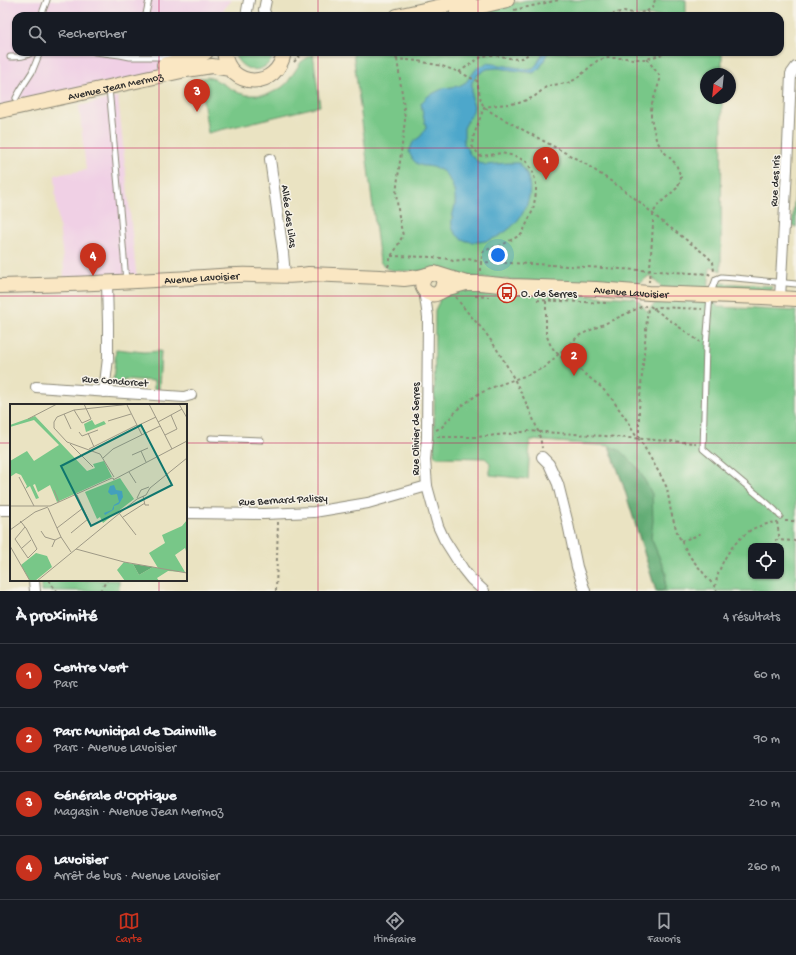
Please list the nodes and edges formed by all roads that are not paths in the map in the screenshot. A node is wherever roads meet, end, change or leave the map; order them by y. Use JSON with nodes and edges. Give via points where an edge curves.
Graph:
{"nodes":[{"id":1,"x":47,"y":0,"type":"edge"},
{"id":2,"x":149,"y":0,"type":"edge"},
{"id":3,"x":250,"y":0,"type":"edge"},
{"id":4,"x":266,"y":0,"type":"edge"},
{"id":5,"x":469,"y":0,"type":"edge"},
{"id":6,"x":487,"y":3,"type":"edge"},
{"id":7,"x":509,"y":5,"type":"edge"},
{"id":8,"x":42,"y":12,"type":"edge"},
{"id":9,"x":146,"y":12,"type":"edge"},
{"id":10,"x":247,"y":12,"type":"edge"},
{"id":11,"x":265,"y":12,"type":"edge"},
{"id":12,"x":415,"y":12,"type":"edge"},
{"id":13,"x":454,"y":12,"type":"edge"},
{"id":14,"x":24,"y":56,"type":"edge"},
{"id":15,"x":38,"y":56,"type":"edge"},
{"id":16,"x":126,"y":56,"type":"edge"},
{"id":17,"x":198,"y":56,"type":"edge"},
{"id":18,"x":225,"y":56,"type":"edge"},
{"id":19,"x":286,"y":56,"type":"edge"},
{"id":20,"x":10,"y":57,"type":"dead end"},
{"id":21,"x":187,"y":59,"type":"junction"},
{"id":22,"x":796,"y":67,"type":"edge"},
{"id":23,"x":230,"y":69,"type":"junction"},
{"id":24,"x":109,"y":87,"type":"junction"},
{"id":25,"x":16,"y":98,"type":"junction"},
{"id":26,"x":0,"y":102,"type":"edge"},
{"id":27,"x":0,"y":111,"type":"edge"},
{"id":28,"x":270,"y":159,"type":"dead end"},
{"id":29,"x":792,"y":169,"type":"edge"},
{"id":30,"x":285,"y":275,"type":"junction"},
{"id":31,"x":433,"y":275,"type":"junction"},
{"id":32,"x":404,"y":279,"type":"junction"},
{"id":33,"x":126,"y":281,"type":"junction"},
{"id":34,"x":106,"y":282,"type":"junction"},
{"id":35,"x":466,"y":283,"type":"junction"},
{"id":36,"x":780,"y":283,"type":"junction"},
{"id":37,"x":796,"y":284,"type":"edge"},
{"id":38,"x":0,"y":286,"type":"edge"},
{"id":39,"x":431,"y":291,"type":"junction"},
{"id":40,"x":710,"y":295,"type":"junction"},
{"id":41,"x":780,"y":298,"type":"junction"},
{"id":42,"x":796,"y":299,"type":"edge"},
{"id":43,"x":36,"y":387,"type":"dead end"},
{"id":44,"x":104,"y":392,"type":"junction"},
{"id":45,"x":191,"y":395,"type":"dead end"},
{"id":46,"x":211,"y":438,"type":"dead end"},
{"id":47,"x":261,"y":440,"type":"dead end"},
{"id":48,"x":542,"y":457,"type":"road end"},
{"id":49,"x":427,"y":486,"type":"junction"},
{"id":50,"x":187,"y":513,"type":"edge"},
{"id":51,"x":780,"y":516,"type":"dead end"},
{"id":52,"x":471,"y":579,"type":"junction"},
{"id":53,"x":34,"y":581,"type":"edge"},
{"id":54,"x":35,"y":591,"type":"edge"},
{"id":55,"x":469,"y":591,"type":"edge"},
{"id":56,"x":484,"y":591,"type":"edge"},
{"id":57,"x":585,"y":591,"type":"edge"}],
"edges":[{"from":1,"to":8,"type":"lane"},
{"from":2,"to":9,"type":"lane"},
{"from":3,"to":10,"type":"street"},
{"from":4,"to":11,"type":"street"},
{"from":5,"to":12,"type":"main road"},
{"from":6,"to":7,"type":"main road"},
{"from":6,"to":13,"type":"main road"},
{"from":14,"to":20,"type":"lane"},
{"from":15,"to":25,"type":"lane"},
{"from":16,"to":21,"type":"lane"},
{"from":17,"to":21,"type":"main road","name":"Avenue Jean Mermoz"},
{"from":18,"to":23,"type":"main road"},
{"from":19,"to":23,"type":"main road","via":[[272,74],[260,80],[247,80]]},
{"from":21,"to":25,"type":"main road","name":"Avenue Jean Mermoz"},
{"from":22,"to":29,"type":"street","name":"Rue des Iris","via":[[791,74]]},
{"from":23,"to":24,"type":"main road","name":"Avenue Jean Mermoz","via":[[212,66]]},
{"from":24,"to":27,"type":"main road","name":"Avenue Jean Mermoz"},
{"from":24,"to":33,"type":"lane"},
{"from":25,"to":26,"type":"main road","name":"Avenue Jean Mermoz"},
{"from":28,"to":30,"type":"street","name":"Allée des Lilas"},
{"from":29,"to":36,"type":"street","name":"Rue des Iris"},
{"from":30,"to":32,"type":"main road","name":"Avenue Lavoisier"},
{"from":30,"to":33,"type":"main road","name":"Avenue Lavoisier"},
{"from":31,"to":32,"type":"main road","name":"Avenue Lavoisier"},
{"from":31,"to":35,"type":"main road","name":"Avenue Lavoisier"},
{"from":31,"to":39,"type":"main road","via":[[423,280],[422,286]]},
{"from":31,"to":39,"type":"main road","via":[[444,283],[443,286]]},
{"from":32,"to":39,"type":"main road","name":"Avenue Lavoisier"},
{"from":33,"to":34,"type":"main road","name":"Avenue Lavoisier"},
{"from":34,"to":38,"type":"main road","name":"Avenue Lavoisier"},
{"from":34,"to":44,"type":"street","via":[[108,358]]},
{"from":35,"to":39,"type":"main road","name":"Avenue Lavoisier"},
{"from":35,"to":40,"type":"main road","name":"Avenue Lavoisier"},
{"from":36,"to":37,"type":"lane"},
{"from":36,"to":40,"type":"lane","via":[[721,278],[716,279]]},
{"from":36,"to":41,"type":"street","name":"Rue des Iris"},
{"from":39,"to":49,"type":"street","name":"Rue Olivier de Serres","via":[[428,317],[425,460]]},
{"from":40,"to":41,"type":"main road","name":"Avenue Lavoisier"},
{"from":40,"to":51,"type":"lane","via":[[702,448]]},
{"from":41,"to":42,"type":"main road","name":"Avenue Lavoisier"},
{"from":43,"to":44,"type":"street","name":"Rue Condorcet"},
{"from":44,"to":45,"type":"street","name":"Rue Condorcet","via":[[184,397]]},
{"from":46,"to":47,"type":"lane"},
{"from":48,"to":57,"type":"street","via":[[549,464],[558,484]]},
{"from":49,"to":50,"type":"street","name":"Rue Bernard Palissy","via":[[368,503],[314,512]]},
{"from":49,"to":52,"type":"street","name":"Rue Olivier de Serres","via":[[444,539]]},
{"from":52,"to":55,"type":"street"},
{"from":52,"to":56,"type":"street","name":"Rue Olivier de Serres"},
{"from":53,"to":54,"type":"street"}]}
